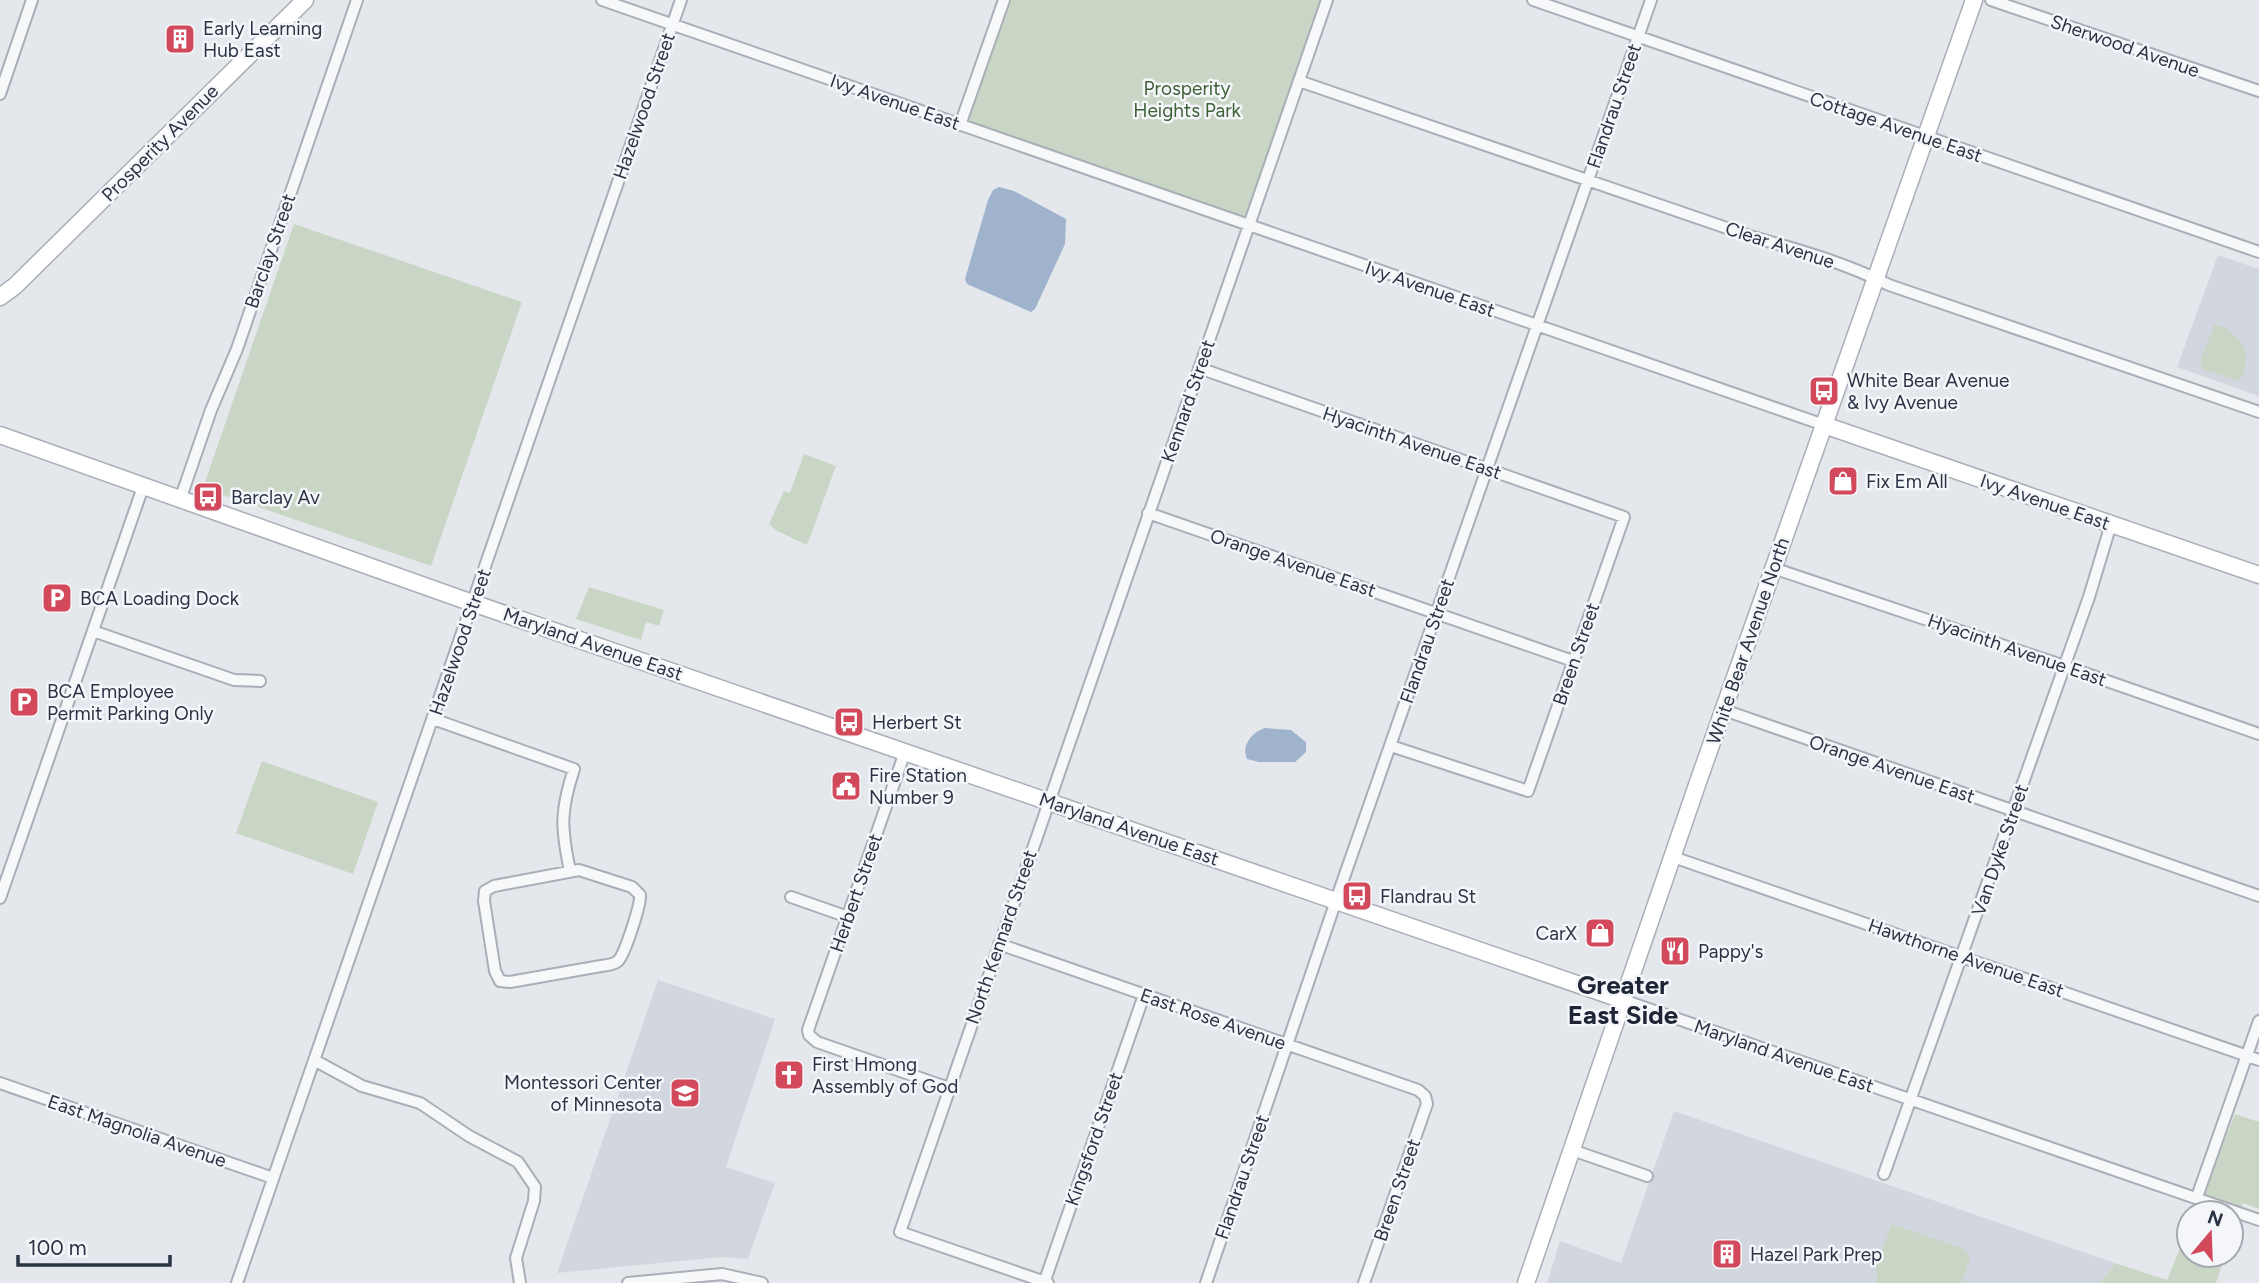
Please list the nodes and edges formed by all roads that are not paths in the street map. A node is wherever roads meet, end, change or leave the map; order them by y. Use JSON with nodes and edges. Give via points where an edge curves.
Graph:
{"nodes":[{"id":1,"x":33,"y":0,"type":"edge"},
{"id":2,"x":305,"y":0,"type":"edge"},
{"id":3,"x":357,"y":0,"type":"edge"},
{"id":4,"x":602,"y":0,"type":"edge"},
{"id":5,"x":681,"y":0,"type":"edge"},
{"id":6,"x":1004,"y":0,"type":"edge"},
{"id":7,"x":1327,"y":0,"type":"edge"},
{"id":8,"x":1533,"y":0,"type":"edge"},
{"id":9,"x":1651,"y":0,"type":"edge"},
{"id":10,"x":1974,"y":0,"type":"edge"},
{"id":11,"x":1991,"y":0,"type":"edge"},
{"id":12,"x":672,"y":25,"type":"junction"},
{"id":13,"x":1638,"y":37,"type":"junction"},
{"id":14,"x":1299,"y":81,"type":"junction"},
{"id":15,"x":2259,"y":91,"type":"edge"},
{"id":16,"x":0,"y":94,"type":"edge"},
{"id":17,"x":960,"y":125,"type":"junction"},
{"id":18,"x":1926,"y":137,"type":"junction"},
{"id":19,"x":1588,"y":181,"type":"junction"},
{"id":20,"x":1249,"y":225,"type":"junction"},
{"id":21,"x":2259,"y":252,"type":"edge"},
{"id":22,"x":1876,"y":278,"type":"junction"},
{"id":23,"x":0,"y":298,"type":"edge"},
{"id":24,"x":1537,"y":326,"type":"junction"},
{"id":25,"x":1199,"y":368,"type":"junction"},
{"id":26,"x":2259,"y":412,"type":"edge"},
{"id":27,"x":1824,"y":425,"type":"junction"},
{"id":28,"x":0,"y":435,"type":"edge"},
{"id":29,"x":1487,"y":469,"type":"junction"},
{"id":30,"x":143,"y":487,"type":"junction"},
{"id":31,"x":180,"y":500,"type":"junction"},
{"id":32,"x":1149,"y":513,"type":"junction"},
{"id":33,"x":1624,"y":517,"type":"joint"},
{"id":34,"x":2111,"y":524,"type":"junction"},
{"id":35,"x":1773,"y":568,"type":"junction"},
{"id":36,"x":2259,"y":575,"type":"edge"},
{"id":37,"x":473,"y":603,"type":"junction"},
{"id":38,"x":1437,"y":613,"type":"junction"},
{"id":39,"x":93,"y":632,"type":"junction"},
{"id":40,"x":1573,"y":661,"type":"junction"},
{"id":41,"x":2064,"y":666,"type":"junction"},
{"id":42,"x":260,"y":681,"type":"dead end"},
{"id":43,"x":1724,"y":710,"type":"junction"},
{"id":44,"x":433,"y":719,"type":"junction"},
{"id":45,"x":2259,"y":734,"type":"edge"},
{"id":46,"x":1391,"y":746,"type":"junction"},
{"id":47,"x":905,"y":752,"type":"junction"},
{"id":48,"x":1048,"y":801,"type":"junction"},
{"id":49,"x":2013,"y":811,"type":"junction"},
{"id":50,"x":1673,"y":857,"type":"junction"},
{"id":51,"x":570,"y":871,"type":"junction"},
{"id":52,"x":2259,"y":896,"type":"edge"},
{"id":53,"x":0,"y":898,"type":"edge"},
{"id":54,"x":790,"y":898,"type":"dead end"},
{"id":55,"x":1336,"y":901,"type":"junction"},
{"id":56,"x":848,"y":917,"type":"junction"},
{"id":57,"x":999,"y":944,"type":"junction"},
{"id":58,"x":1962,"y":957,"type":"junction"},
{"id":59,"x":1144,"y":995,"type":"junction"},
{"id":60,"x":1623,"y":1000,"type":"junction"},
{"id":61,"x":2259,"y":1021,"type":"edge"},
{"id":62,"x":1287,"y":1045,"type":"junction"},
{"id":63,"x":2247,"y":1055,"type":"junction"},
{"id":64,"x":314,"y":1060,"type":"junction"},
{"id":65,"x":2259,"y":1060,"type":"edge"},
{"id":66,"x":0,"y":1083,"type":"edge"},
{"id":67,"x":949,"y":1088,"type":"junction"},
{"id":68,"x":1425,"y":1096,"type":"joint"},
{"id":69,"x":1912,"y":1100,"type":"junction"},
{"id":70,"x":1572,"y":1150,"type":"junction"},
{"id":71,"x":1884,"y":1174,"type":"dead end"},
{"id":72,"x":1647,"y":1176,"type":"dead end"},
{"id":73,"x":273,"y":1178,"type":"junction"},
{"id":74,"x":2197,"y":1197,"type":"junction"},
{"id":75,"x":2259,"y":1220,"type":"edge"},
{"id":76,"x":237,"y":1283,"type":"edge"},
{"id":77,"x":520,"y":1283,"type":"edge"},
{"id":78,"x":628,"y":1283,"type":"edge"},
{"id":79,"x":762,"y":1283,"type":"edge"},
{"id":80,"x":1045,"y":1283,"type":"edge"},
{"id":81,"x":1206,"y":1283,"type":"edge"},
{"id":82,"x":1364,"y":1283,"type":"edge"},
{"id":83,"x":1526,"y":1283,"type":"edge"}],
"edges":[{"from":1,"to":16,"type":"street"},
{"from":2,"to":23,"type":"main road","name":"Prosperity Avenue"},
{"from":3,"to":31,"type":"street","name":"Barclay Street"},
{"from":4,"to":12,"type":"street","name":"Ivy Avenue East"},
{"from":5,"to":12,"type":"street","name":"Hazelwood Street"},
{"from":6,"to":17,"type":"street"},
{"from":7,"to":14,"type":"street","name":"Kennard Street"},
{"from":8,"to":13,"type":"street","name":"Cottage Avenue East"},
{"from":9,"to":13,"type":"street","name":"Flandrau Street"},
{"from":10,"to":18,"type":"main road","name":"White Bear Avenue North"},
{"from":11,"to":15,"type":"street","name":"Sherwood Avenue"},
{"from":12,"to":17,"type":"street","name":"Ivy Avenue East"},
{"from":12,"to":37,"type":"street","name":"Hazelwood Street"},
{"from":13,"to":18,"type":"street","name":"Cottage Avenue East"},
{"from":13,"to":19,"type":"street","name":"Flandrau Street"},
{"from":14,"to":19,"type":"street","name":"Clear Avenue"},
{"from":14,"to":20,"type":"street","name":"Kennard Street"},
{"from":17,"to":20,"type":"street","name":"Ivy Avenue East"},
{"from":18,"to":21,"type":"street","name":"Cottage Avenue East"},
{"from":18,"to":22,"type":"main road","name":"White Bear Avenue North"},
{"from":19,"to":22,"type":"street","name":"Clear Avenue"},
{"from":19,"to":24,"type":"street","name":"Flandrau Street"},
{"from":20,"to":24,"type":"street","name":"Ivy Avenue East"},
{"from":20,"to":25,"type":"street","name":"Kennard Street"},
{"from":22,"to":26,"type":"street","name":"Clear Avenue"},
{"from":22,"to":27,"type":"main road","name":"White Bear Avenue North"},
{"from":24,"to":27,"type":"street","name":"Ivy Avenue East"},
{"from":24,"to":29,"type":"street","name":"Flandrau Street"},
{"from":25,"to":29,"type":"street","name":"Hyacinth Avenue East"},
{"from":25,"to":32,"type":"street","name":"Kennard Street"},
{"from":27,"to":34,"type":"main road","name":"Ivy Avenue East"},
{"from":27,"to":35,"type":"main road","name":"White Bear Avenue North"},
{"from":28,"to":30,"type":"main road","name":"Maryland Avenue East"},
{"from":29,"to":33,"type":"street","name":"Hyacinth Avenue East"},
{"from":29,"to":38,"type":"street","name":"Flandrau Street"},
{"from":30,"to":31,"type":"main road","name":"Maryland Avenue East"},
{"from":30,"to":39,"type":"street"},
{"from":31,"to":37,"type":"main road","name":"Maryland Avenue East"},
{"from":32,"to":38,"type":"street","name":"Orange Avenue East"},
{"from":32,"to":48,"type":"street","name":"Kennard Street"},
{"from":33,"to":40,"type":"street","name":"Breen Street"},
{"from":34,"to":36,"type":"main road","name":"Ivy Avenue East"},
{"from":34,"to":41,"type":"street","name":"Van Dyke Street"},
{"from":35,"to":41,"type":"street","name":"Hyacinth Avenue East"},
{"from":35,"to":43,"type":"main road","name":"White Bear Avenue North"},
{"from":37,"to":44,"type":"street","name":"Hazelwood Street"},
{"from":37,"to":47,"type":"main road","name":"Maryland Avenue East"},
{"from":38,"to":40,"type":"street","name":"Orange Avenue East"},
{"from":38,"to":46,"type":"street","name":"Flandrau Street"},
{"from":39,"to":42,"type":"street","via":[[234,680]]},
{"from":39,"to":53,"type":"street"},
{"from":40,"to":46,"type":"street","name":"Breen Street","via":[[1528,791]]},
{"from":41,"to":45,"type":"street","name":"Hyacinth Avenue East"},
{"from":41,"to":49,"type":"street","name":"Van Dyke Street"},
{"from":43,"to":49,"type":"street","name":"Orange Avenue East"},
{"from":43,"to":50,"type":"main road","name":"White Bear Avenue North"},
{"from":44,"to":51,"type":"street","via":[[574,769],[562,817]]},
{"from":44,"to":64,"type":"street","name":"Hazelwood Street"},
{"from":46,"to":55,"type":"street","name":"Flandrau Street"},
{"from":47,"to":48,"type":"main road","name":"Maryland Avenue East"},
{"from":47,"to":56,"type":"street","name":"Herbert Street"},
{"from":48,"to":55,"type":"main road","name":"Maryland Avenue East"},
{"from":48,"to":57,"type":"street","name":"North Kennard Street"},
{"from":49,"to":52,"type":"street","name":"Orange Avenue East"},
{"from":49,"to":58,"type":"street","name":"Van Dyke Street"},
{"from":50,"to":58,"type":"street","name":"Hawthorne Avenue East"},
{"from":50,"to":60,"type":"main road","name":"White Bear Avenue North"},
{"from":51,"to":51,"type":"street","via":[[485,891],[500,981],[612,964],[621,956],[640,895],[632,887],[588,872]]},
{"from":54,"to":56,"type":"street"},
{"from":55,"to":60,"type":"main road","name":"Maryland Avenue East"},
{"from":55,"to":62,"type":"street","name":"Flandrau Street"},
{"from":56,"to":67,"type":"street","name":"Herbert Street","via":[[809,1035],[817,1042]]},
{"from":57,"to":59,"type":"street","name":"East Rose Avenue"},
{"from":57,"to":67,"type":"street","name":"North Kennard Street"},
{"from":58,"to":63,"type":"street","name":"Hawthorne Avenue East"},
{"from":58,"to":69,"type":"street","name":"Van Dyke Street"},
{"from":59,"to":62,"type":"street","name":"East Rose Avenue"},
{"from":59,"to":80,"type":"street","name":"Kingsford Street"},
{"from":60,"to":69,"type":"street","name":"Maryland Avenue East"},
{"from":60,"to":70,"type":"main road","name":"White Bear Avenue North"},
{"from":61,"to":63,"type":"street"},
{"from":62,"to":68,"type":"street","name":"East Rose Avenue"},
{"from":62,"to":81,"type":"street","name":"Flandrau Street"},
{"from":63,"to":65,"type":"street","name":"Hawthorne Avenue East"},
{"from":63,"to":74,"type":"street"},
{"from":64,"to":73,"type":"street","name":"Hazelwood Street"},
{"from":64,"to":77,"type":"street","via":[[362,1086],[420,1103],[518,1162],[535,1187],[516,1258]]},
{"from":66,"to":73,"type":"street","name":"East Magnolia Avenue"},
{"from":67,"to":80,"type":"street","name":"North Kennard Street","via":[[900,1232]]},
{"from":68,"to":82,"type":"street","name":"Breen Street","via":[[1427,1104]]},
{"from":69,"to":71,"type":"street","name":"Van Dyke Street"},
{"from":69,"to":74,"type":"street","name":"Maryland Avenue East"},
{"from":70,"to":72,"type":"street"},
{"from":70,"to":83,"type":"main road","name":"White Bear Avenue North"},
{"from":73,"to":76,"type":"street","name":"Hazelwood Street"},
{"from":74,"to":75,"type":"street","name":"Maryland Avenue East"},
{"from":78,"to":79,"type":"street","via":[[722,1274]]}]}
